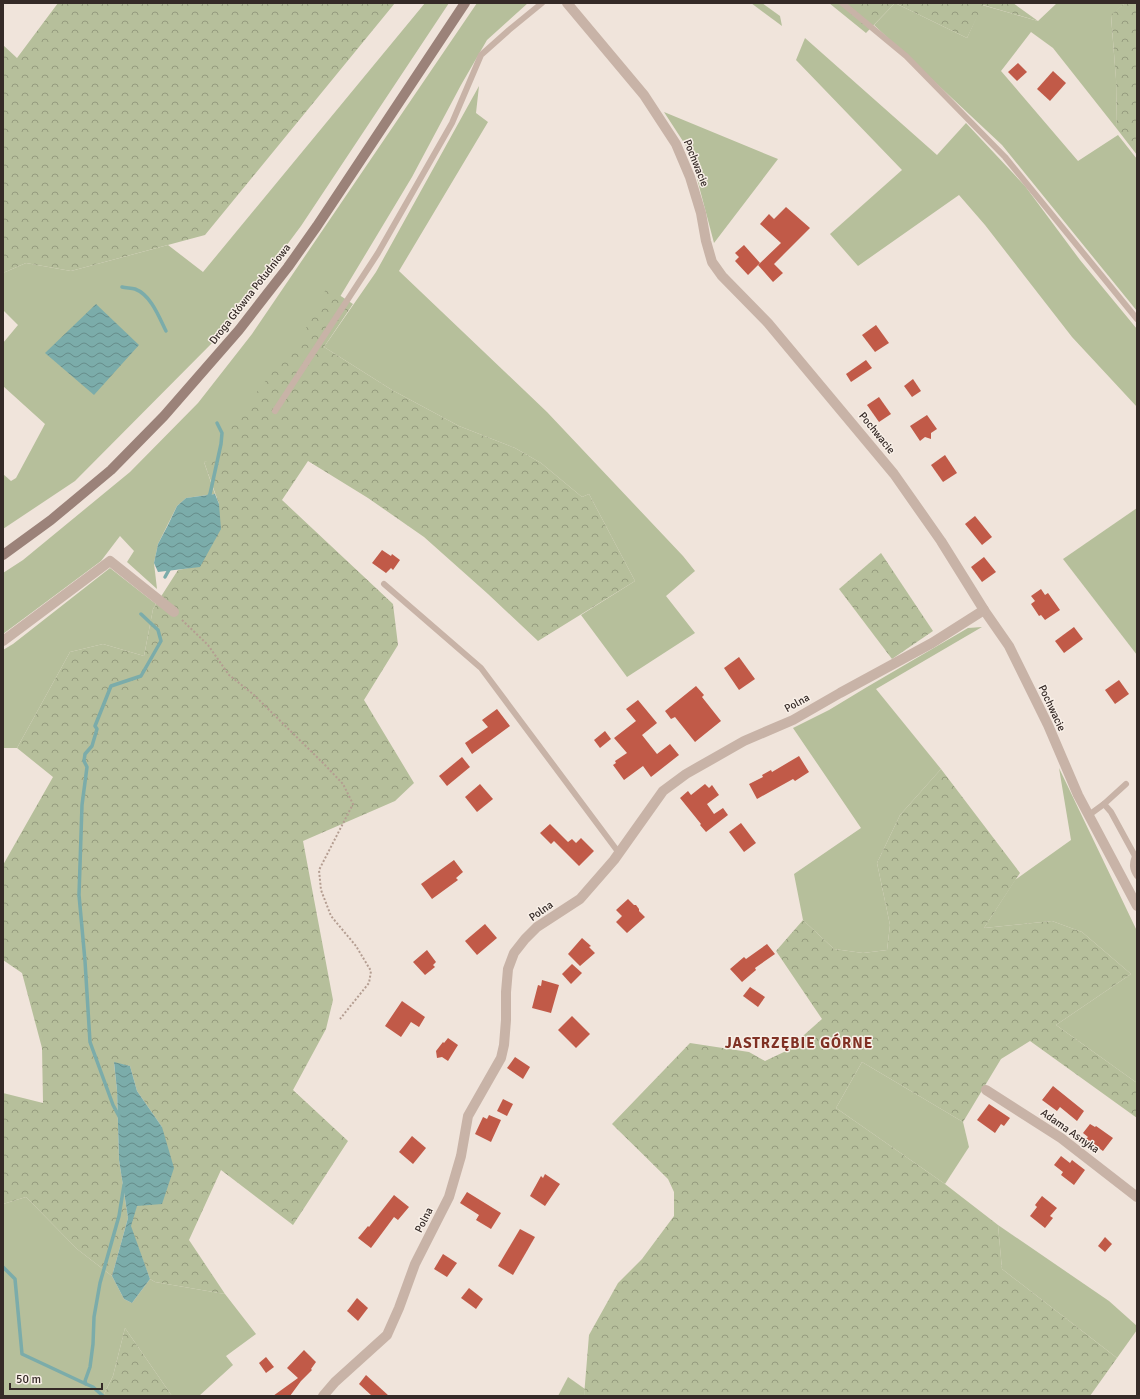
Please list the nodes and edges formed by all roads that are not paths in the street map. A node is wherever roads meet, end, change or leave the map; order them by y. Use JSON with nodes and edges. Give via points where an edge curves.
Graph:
{"nodes":[{"id":1,"x":465,"y":3,"type":"edge"},
{"id":2,"x":542,"y":3,"type":"edge"},
{"id":3,"x":567,"y":3,"type":"edge"},
{"id":4,"x":842,"y":3,"type":"edge"},
{"id":5,"x":1137,"y":319,"type":"edge"},
{"id":6,"x":274,"y":411,"type":"dead end"},
{"id":7,"x":3,"y":555,"type":"edge"},
{"id":8,"x":384,"y":584,"type":"dead end"},
{"id":9,"x":984,"y":610,"type":"junction"},
{"id":10,"x":174,"y":612,"type":"road end"},
{"id":11,"x":3,"y":641,"type":"edge"},
{"id":12,"x":1126,"y":784,"type":"dead end"},
{"id":13,"x":1104,"y":804,"type":"junction"},
{"id":14,"x":1089,"y":815,"type":"junction"},
{"id":15,"x":619,"y":853,"type":"junction"},
{"id":16,"x":1136,"y":856,"type":"edge"},
{"id":17,"x":1137,"y":876,"type":"edge"},
{"id":18,"x":1137,"y":906,"type":"edge"},
{"id":19,"x":986,"y":1090,"type":"dead end"},
{"id":20,"x":1137,"y":1197,"type":"edge"},
{"id":21,"x":323,"y":1396,"type":"edge"}],
"edges":[{"from":1,"to":7,"type":"main road","name":"Droga Główna Południowa","via":[[317,226],[239,330],[164,416],[111,470]]},
{"from":2,"to":6,"type":"lane","via":[[481,55],[452,123],[378,253]]},
{"from":3,"to":9,"type":"street","name":"Pochwacie","via":[[644,94],[676,144],[699,206],[712,262],[722,276],[773,329],[894,474],[941,541]]},
{"from":4,"to":5,"type":"lane","via":[[906,56],[1005,158]]},
{"from":8,"to":15,"type":"lane","via":[[481,668]]},
{"from":9,"to":14,"type":"street","name":"Pochwacie","via":[[1009,646]]},
{"from":9,"to":15,"type":"street","name":"Polna","via":[[932,643],[793,720],[744,741],[686,774],[663,791]]},
{"from":10,"to":11,"type":"street","via":[[110,561]]},
{"from":12,"to":13,"type":"lane"},
{"from":13,"to":14,"type":"lane"},
{"from":13,"to":16,"type":"lane","via":[[1112,812]]},
{"from":14,"to":18,"type":"street","name":"Pochwacie"},
{"from":15,"to":21,"type":"street","name":"Polna","via":[[580,899],[537,927],[514,953],[508,969],[506,1020],[501,1058],[468,1116],[461,1156],[449,1197],[414,1264],[387,1335]]},
{"from":16,"to":17,"type":"lane","via":[[1132,862]]},
{"from":19,"to":20,"type":"street","name":"Adama Asnyka","via":[[1061,1138]]}]}
